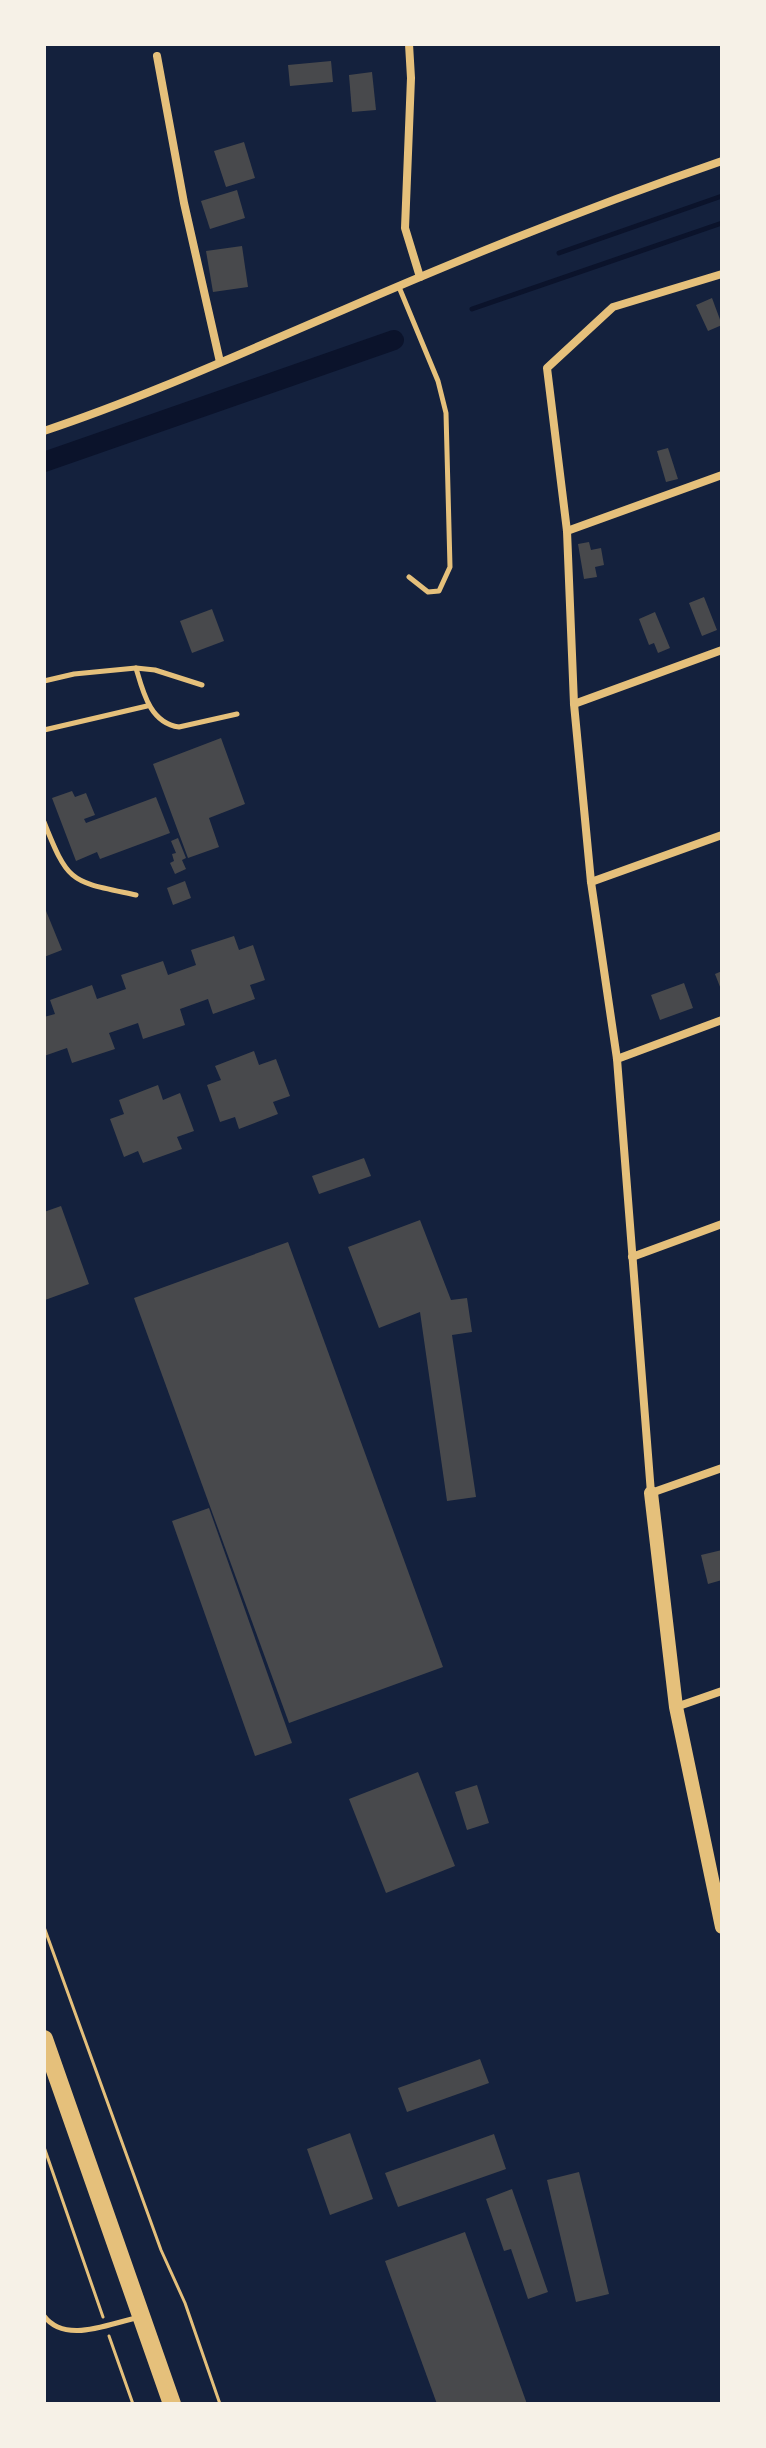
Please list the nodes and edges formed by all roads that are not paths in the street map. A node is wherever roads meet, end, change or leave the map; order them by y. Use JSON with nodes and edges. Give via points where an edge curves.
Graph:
{"nodes":[{"id":1,"x":409,"y":44,"type":"edge"},
{"id":2,"x":157,"y":56,"type":"dead end"},
{"id":3,"x":722,"y":161,"type":"edge"},
{"id":4,"x":722,"y":274,"type":"edge"},
{"id":5,"x":420,"y":277,"type":"junction"},
{"id":6,"x":399,"y":286,"type":"junction"},
{"id":7,"x":220,"y":362,"type":"junction"},
{"id":8,"x":44,"y":431,"type":"edge"},
{"id":9,"x":722,"y":475,"type":"edge"},
{"id":10,"x":567,"y":531,"type":"junction"},
{"id":11,"x":409,"y":577,"type":"dead end"},
{"id":12,"x":722,"y":650,"type":"edge"},
{"id":13,"x":136,"y":668,"type":"junction"},
{"id":14,"x":44,"y":681,"type":"edge"},
{"id":15,"x":202,"y":685,"type":"dead end"},
{"id":16,"x":574,"y":704,"type":"junction"},
{"id":17,"x":147,"y":706,"type":"junction"},
{"id":18,"x":237,"y":714,"type":"dead end"},
{"id":19,"x":44,"y":730,"type":"edge"},
{"id":20,"x":44,"y":822,"type":"edge"},
{"id":21,"x":722,"y":835,"type":"edge"},
{"id":22,"x":591,"y":882,"type":"junction"},
{"id":23,"x":136,"y":895,"type":"dead end"},
{"id":24,"x":722,"y":1020,"type":"edge"},
{"id":25,"x":617,"y":1059,"type":"junction"},
{"id":26,"x":722,"y":1224,"type":"edge"},
{"id":27,"x":632,"y":1257,"type":"junction"},
{"id":28,"x":722,"y":1468,"type":"edge"},
{"id":29,"x":651,"y":1493,"type":"junction"},
{"id":30,"x":722,"y":1691,"type":"edge"},
{"id":31,"x":676,"y":1707,"type":"junction"},
{"id":32,"x":721,"y":1919,"type":"edge"},
{"id":33,"x":45,"y":2046,"type":"edge"},
{"id":34,"x":44,"y":2316,"type":"edge"},
{"id":35,"x":141,"y":2317,"type":"junction"},
{"id":36,"x":172,"y":2404,"type":"edge"}],
"edges":[{"from":1,"to":5,"type":"street","via":[[405,228]]},
{"from":2,"to":7,"type":"street"},
{"from":3,"to":5,"type":"street"},
{"from":4,"to":10,"type":"street","via":[[613,307],[547,368]]},
{"from":5,"to":6,"type":"street"},
{"from":6,"to":7,"type":"street"},
{"from":6,"to":11,"type":"lane","via":[[446,413],[450,567],[439,591],[428,592]]},
{"from":7,"to":8,"type":"street","via":[[106,411]]},
{"from":9,"to":10,"type":"street"},
{"from":10,"to":16,"type":"street"},
{"from":12,"to":16,"type":"street"},
{"from":13,"to":14,"type":"lane"},
{"from":13,"to":15,"type":"lane"},
{"from":13,"to":17,"type":"lane"},
{"from":16,"to":22,"type":"street"},
{"from":17,"to":18,"type":"lane","via":[[179,727]]},
{"from":17,"to":19,"type":"lane"},
{"from":20,"to":23,"type":"lane","via":[[69,874],[87,885]]},
{"from":21,"to":22,"type":"street"},
{"from":22,"to":25,"type":"street"},
{"from":24,"to":25,"type":"street"},
{"from":25,"to":27,"type":"street"},
{"from":26,"to":27,"type":"street"},
{"from":27,"to":29,"type":"street"},
{"from":28,"to":29,"type":"street"},
{"from":29,"to":31,"type":"street"},
{"from":30,"to":31,"type":"street"},
{"from":31,"to":32,"type":"street"},
{"from":33,"to":35,"type":"main road"},
{"from":34,"to":35,"type":"lane","via":[[67,2331]]},
{"from":35,"to":36,"type":"main road"}]}
